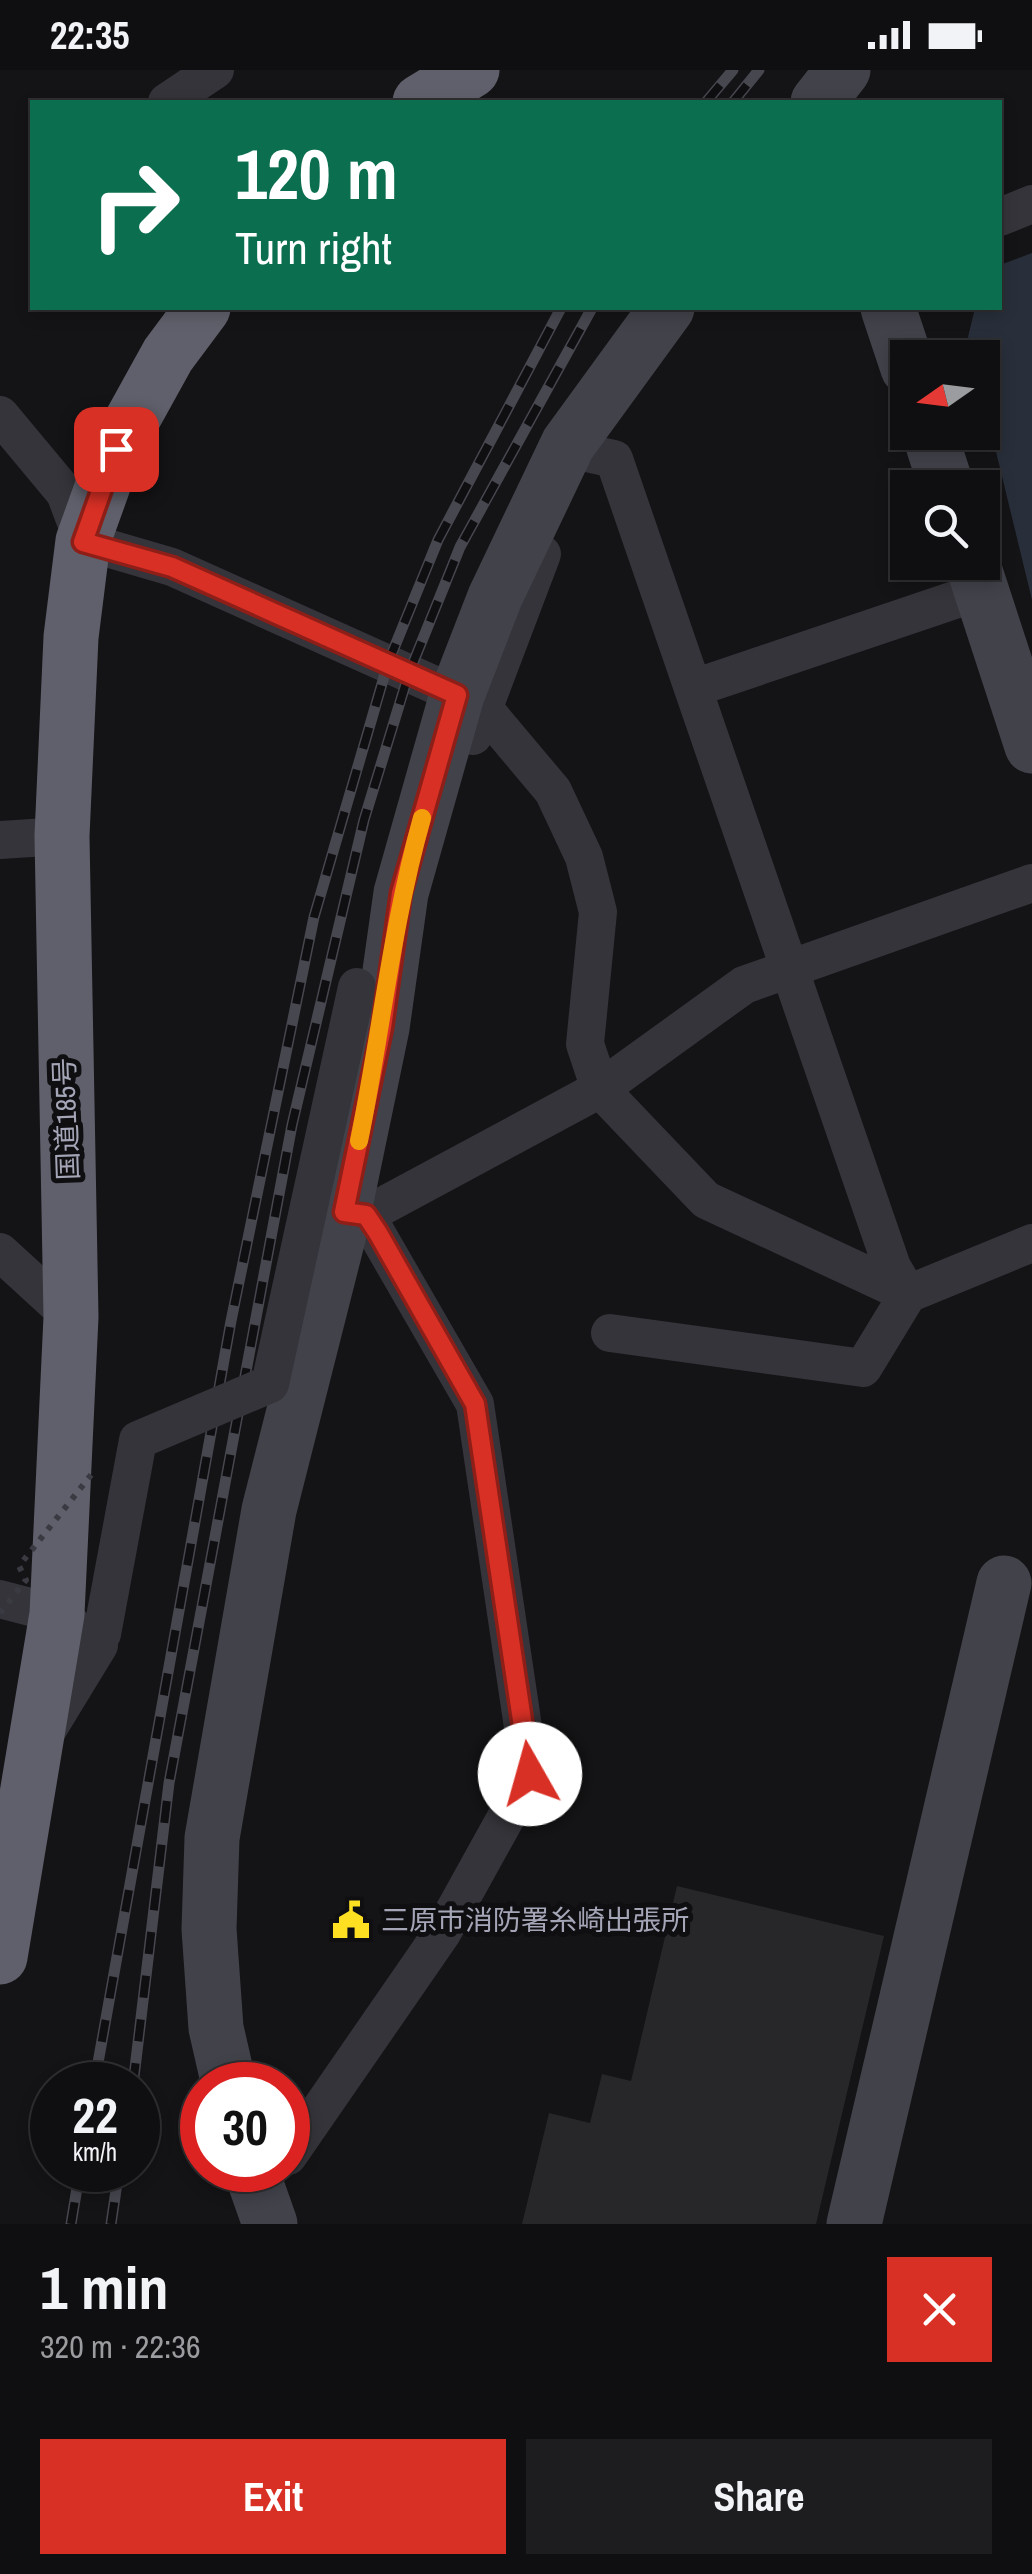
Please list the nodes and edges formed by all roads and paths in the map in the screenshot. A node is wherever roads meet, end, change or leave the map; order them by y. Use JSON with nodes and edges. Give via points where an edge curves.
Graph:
{"nodes":[{"id":1,"x":215,"y":70,"type":"edge"},
{"id":2,"x":472,"y":70,"type":"edge"},
{"id":3,"x":844,"y":70,"type":"edge"},
{"id":4,"x":170,"y":100,"type":"edge"},
{"id":5,"x":423,"y":100,"type":"edge"},
{"id":6,"x":820,"y":100,"type":"edge"},
{"id":7,"x":1032,"y":204,"type":"edge"},
{"id":8,"x":1002,"y":216,"type":"edge"},
{"id":9,"x":202,"y":310,"type":"edge"},
{"id":10,"x":666,"y":310,"type":"edge"},
{"id":11,"x":889,"y":310,"type":"edge"},
{"id":12,"x":899,"y":340,"type":"edge"},
{"id":13,"x":0,"y":415,"type":"edge"},
{"id":14,"x":575,"y":448,"type":"junction"},
{"id":15,"x":83,"y":542,"type":"junction"},
{"id":16,"x":968,"y":580,"type":"edge"},
{"id":17,"x":977,"y":580,"type":"edge"},
{"id":18,"x":694,"y":688,"type":"junction"},
{"id":19,"x":469,"y":704,"type":"junction"},
{"id":20,"x":1032,"y":746,"type":"edge"},
{"id":21,"x":62,"y":836,"type":"junction"},
{"id":22,"x":0,"y":840,"type":"edge"},
{"id":23,"x":1032,"y":883,"type":"edge"},
{"id":24,"x":790,"y":966,"type":"junction"},
{"id":25,"x":374,"y":971,"type":"junction"},
{"id":26,"x":600,"y":1088,"type":"junction"},
{"id":27,"x":355,"y":1214,"type":"junction"},
{"id":28,"x":1032,"y":1243,"type":"edge"},
{"id":29,"x":0,"y":1252,"type":"edge"},
{"id":30,"x":908,"y":1294,"type":"junction"},
{"id":31,"x":71,"y":1317,"type":"junction"},
{"id":32,"x":610,"y":1332,"type":"dead end"},
{"id":33,"x":1004,"y":1583,"type":"dead end"},
{"id":34,"x":0,"y":1599,"type":"edge"},
{"id":35,"x":86,"y":1631,"type":"junction"},
{"id":36,"x":0,"y":1957,"type":"edge"},
{"id":37,"x":223,"y":2062,"type":"edge"},
{"id":38,"x":310,"y":2119,"type":"edge"},
{"id":39,"x":854,"y":2224,"type":"edge"}],
"edges":[{"from":1,"to":4,"type":"street"},
{"from":2,"to":5,"type":"highway"},
{"from":3,"to":6,"type":"street"},
{"from":7,"to":8,"type":"street"},
{"from":9,"to":15,"type":"highway","name":"国道185号","via":[[116,449]]},
{"from":10,"to":14,"type":"street"},
{"from":11,"to":12,"type":"street"},
{"from":13,"to":15,"type":"street","via":[[66,492]]},
{"from":14,"to":18,"type":"street","via":[[614,460]]},
{"from":14,"to":19,"type":"street","via":[[494,597]]},
{"from":15,"to":19,"type":"street","via":[[172,567]]},
{"from":15,"to":21,"type":"highway","name":"国道185号","via":[[71,636]]},
{"from":16,"to":18,"type":"street"},
{"from":17,"to":20,"type":"street"},
{"from":18,"to":24,"type":"street"},
{"from":19,"to":25,"type":"street"},
{"from":19,"to":26,"type":"street","via":[[490,716],[553,791],[584,857],[598,912],[586,1044]]},
{"from":21,"to":22,"type":"street"},
{"from":21,"to":31,"type":"highway","name":"国道185号"},
{"from":23,"to":24,"type":"street"},
{"from":24,"to":26,"type":"street","via":[[744,985]]},
{"from":24,"to":30,"type":"street","via":[[892,1267]]},
{"from":25,"to":27,"type":"street"},
{"from":25,"to":35,"type":"street","bridge":true,"via":[[270,1384],[138,1440]]},
{"from":26,"to":27,"type":"street"},
{"from":26,"to":30,"type":"street","via":[[706,1200]]},
{"from":27,"to":37,"type":"street","via":[[269,1510],[212,1838],[209,1929]]},
{"from":27,"to":38,"type":"street","via":[[475,1404],[530,1774],[442,1933]]},
{"from":28,"to":30,"type":"street"},
{"from":29,"to":31,"type":"street"},
{"from":30,"to":32,"type":"street","via":[[863,1368]]},
{"from":31,"to":35,"type":"highway","name":"国道185号"},
{"from":33,"to":39,"type":"street"},
{"from":34,"to":35,"type":"street"},
{"from":35,"to":36,"type":"highway","name":"国道185号","via":[[30,1786]]}]}
